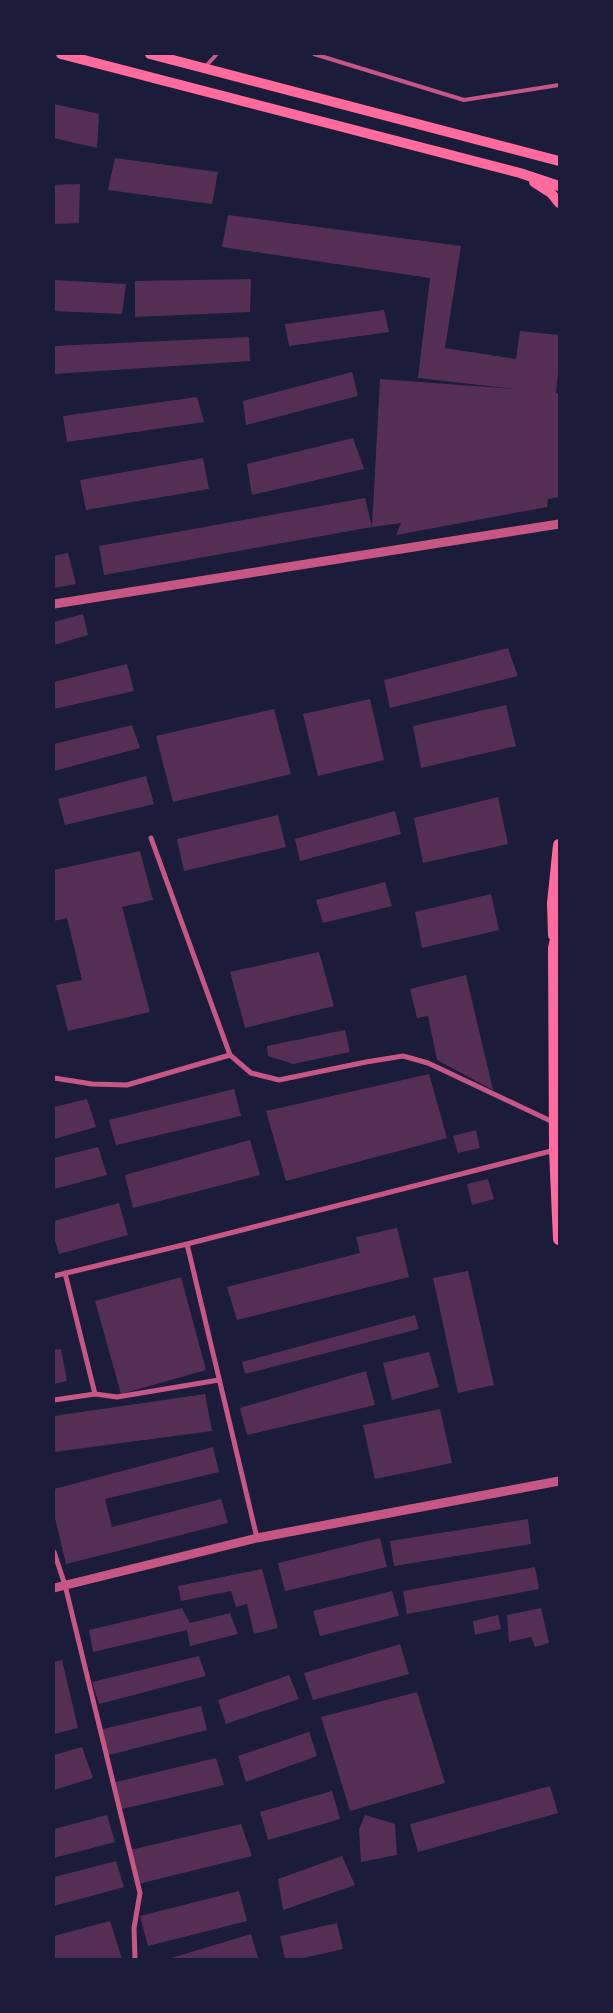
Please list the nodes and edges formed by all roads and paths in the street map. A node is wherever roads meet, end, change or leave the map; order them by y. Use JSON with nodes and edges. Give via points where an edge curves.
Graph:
{"nodes":[{"id":1,"x":61,"y":54,"type":"edge"},
{"id":2,"x":150,"y":54,"type":"edge"},
{"id":3,"x":217,"y":54,"type":"edge"},
{"id":4,"x":314,"y":54,"type":"edge"},
{"id":5,"x":204,"y":69,"type":"junction"},
{"id":6,"x":559,"y":85,"type":"edge"},
{"id":7,"x":559,"y":161,"type":"edge"},
{"id":8,"x":520,"y":174,"type":"junction"},
{"id":9,"x":559,"y":186,"type":"edge"},
{"id":10,"x":559,"y":203,"type":"edge"},
{"id":11,"x":559,"y":524,"type":"edge"},
{"id":12,"x":54,"y":604,"type":"edge"},
{"id":13,"x":150,"y":838,"type":"dead end"},
{"id":14,"x":559,"y":845,"type":"edge"},
{"id":15,"x":559,"y":926,"type":"edge"},
{"id":16,"x":554,"y":948,"type":"junction"},
{"id":17,"x":230,"y":1055,"type":"junction"},
{"id":18,"x":54,"y":1078,"type":"edge"},
{"id":19,"x":555,"y":1123,"type":"junction"},
{"id":20,"x":555,"y":1150,"type":"junction"},
{"id":21,"x":559,"y":1239,"type":"edge"},
{"id":22,"x":187,"y":1244,"type":"junction"},
{"id":23,"x":65,"y":1273,"type":"junction"},
{"id":24,"x":54,"y":1276,"type":"edge"},
{"id":25,"x":219,"y":1380,"type":"junction"},
{"id":26,"x":95,"y":1394,"type":"junction"},
{"id":27,"x":54,"y":1400,"type":"edge"},
{"id":28,"x":559,"y":1481,"type":"edge"},
{"id":29,"x":257,"y":1538,"type":"junction"},
{"id":30,"x":54,"y":1552,"type":"edge"},
{"id":31,"x":65,"y":1585,"type":"junction"},
{"id":32,"x":54,"y":1588,"type":"edge"},
{"id":33,"x":135,"y":1959,"type":"edge"}],
"edges":[{"from":1,"to":8,"type":"main road"},
{"from":2,"to":5,"type":"main road"},
{"from":3,"to":5,"type":"lane"},
{"from":4,"to":6,"type":"lane","via":[[464,100]]},
{"from":5,"to":7,"type":"main road"},
{"from":8,"to":9,"type":"main road"},
{"from":8,"to":10,"type":"main road","via":[[551,193]]},
{"from":11,"to":12,"type":"street"},
{"from":13,"to":17,"type":"street"},
{"from":14,"to":16,"type":"main road","via":[[553,903]]},
{"from":15,"to":16,"type":"main road"},
{"from":16,"to":19,"type":"main road"},
{"from":17,"to":18,"type":"street","via":[[127,1085]]},
{"from":17,"to":19,"type":"street","via":[[251,1073],[279,1080],[403,1056],[428,1063]]},
{"from":19,"to":20,"type":"main road"},
{"from":20,"to":21,"type":"main road"},
{"from":20,"to":22,"type":"street"},
{"from":22,"to":23,"type":"street"},
{"from":22,"to":25,"type":"street"},
{"from":23,"to":24,"type":"street"},
{"from":23,"to":26,"type":"street"},
{"from":25,"to":26,"type":"street","via":[[117,1397]]},
{"from":25,"to":29,"type":"street"},
{"from":26,"to":27,"type":"street"},
{"from":28,"to":29,"type":"street"},
{"from":29,"to":31,"type":"street"},
{"from":30,"to":31,"type":"street"},
{"from":31,"to":32,"type":"street"},
{"from":31,"to":33,"type":"street","via":[[140,1893],[134,1928]]}]}
